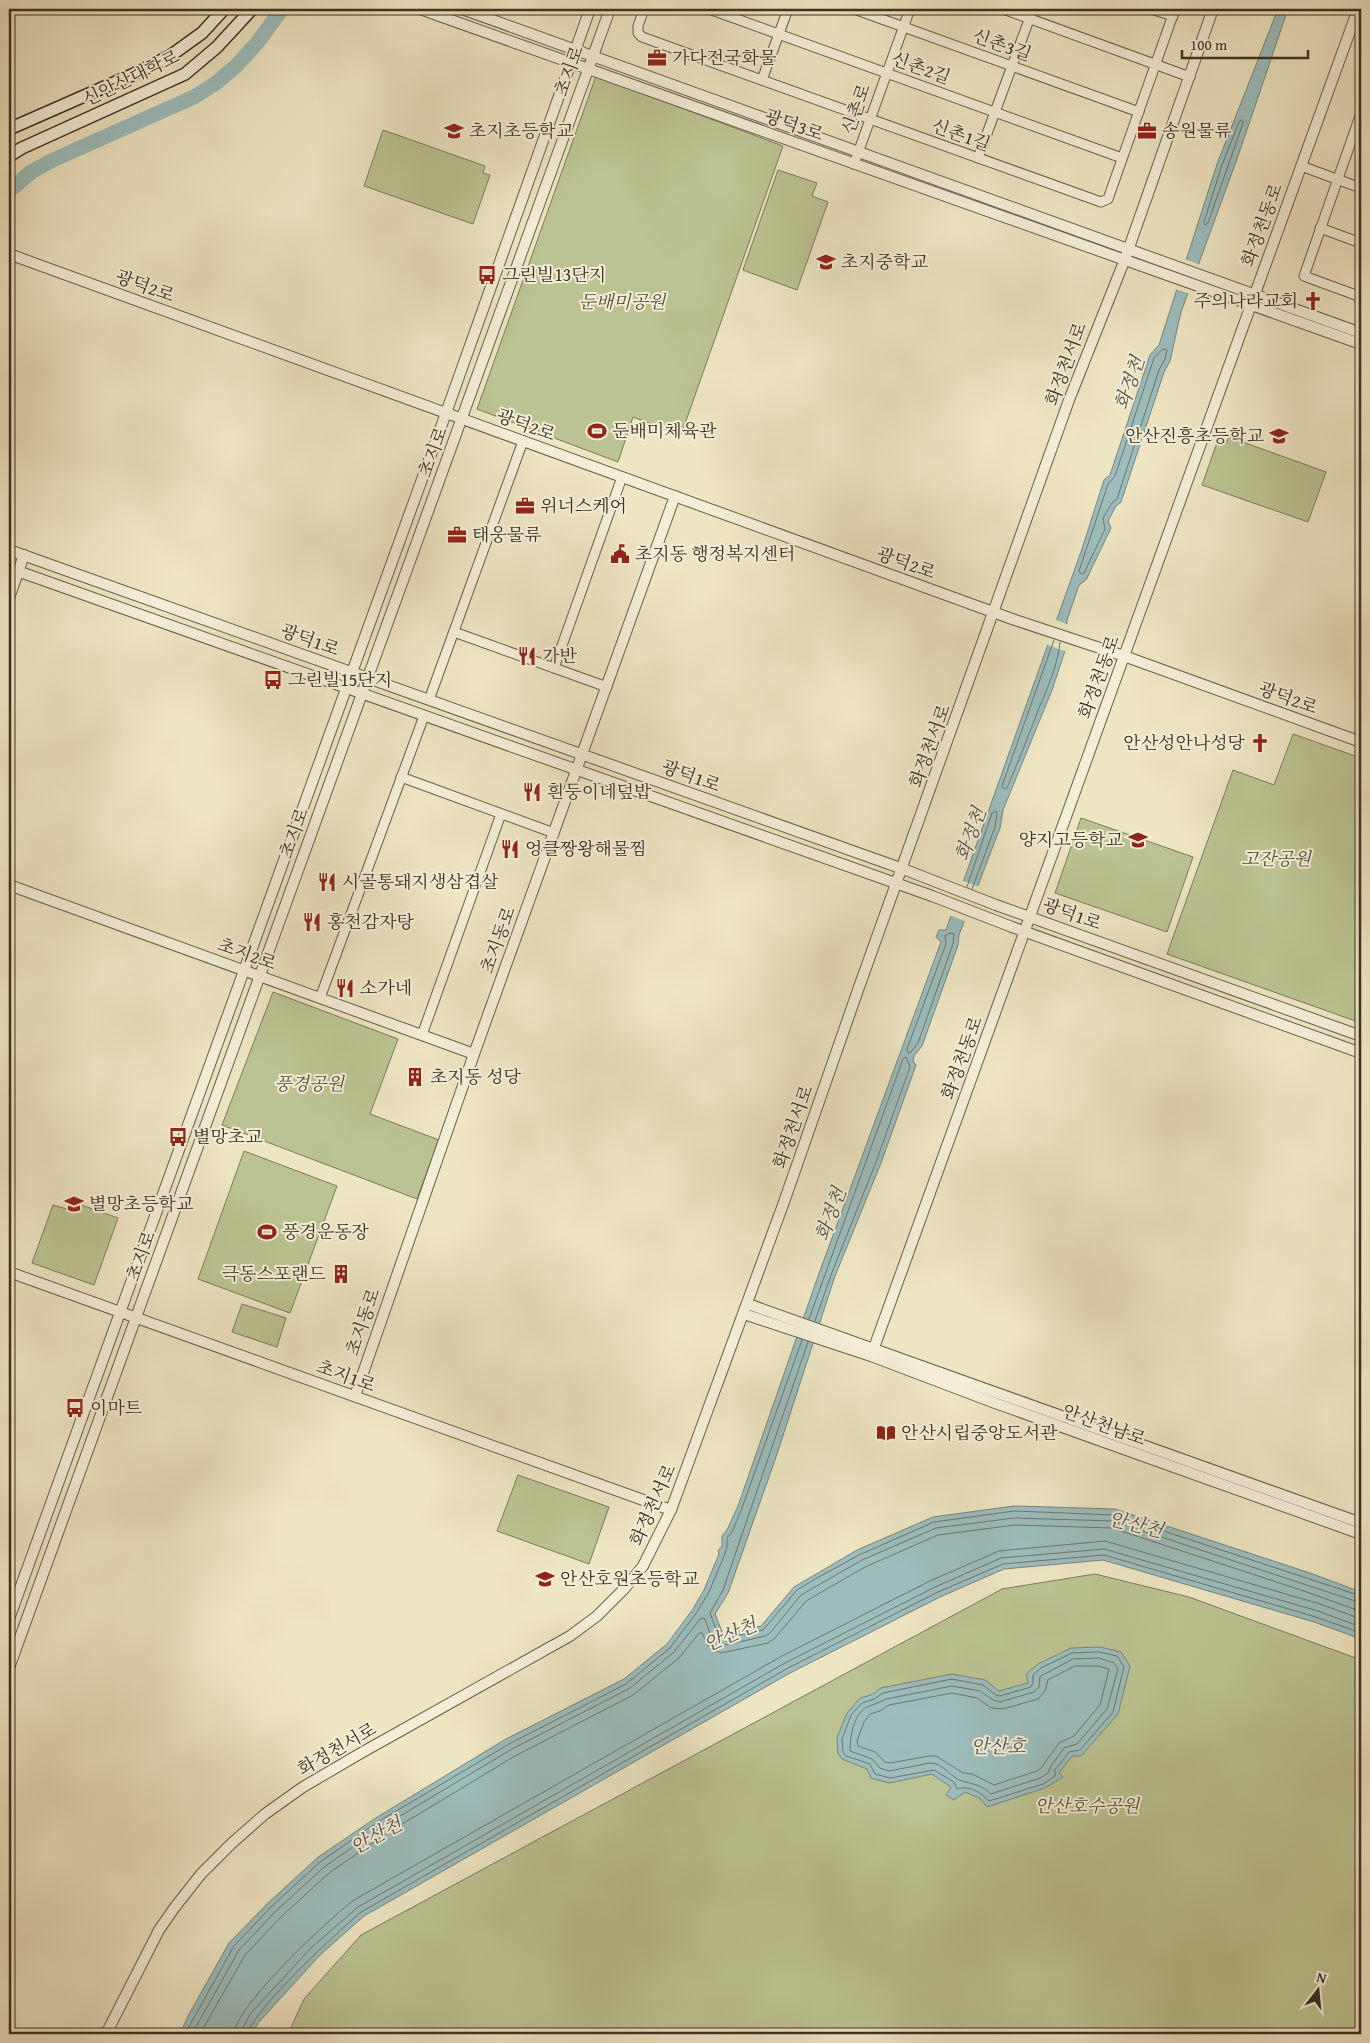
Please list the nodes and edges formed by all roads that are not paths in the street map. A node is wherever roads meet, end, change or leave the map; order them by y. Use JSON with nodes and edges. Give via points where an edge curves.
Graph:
{"nodes":[{"id":1,"x":224,"y":9,"type":"edge"},
{"id":2,"x":252,"y":9,"type":"edge"},
{"id":3,"x":420,"y":9,"type":"edge"},
{"id":4,"x":462,"y":9,"type":"edge"},
{"id":5,"x":590,"y":9,"type":"edge"},
{"id":6,"x":610,"y":9,"type":"edge"},
{"id":7,"x":644,"y":9,"type":"edge"},
{"id":8,"x":709,"y":9,"type":"edge"},
{"id":9,"x":788,"y":9,"type":"edge"},
{"id":10,"x":854,"y":9,"type":"edge"},
{"id":11,"x":910,"y":9,"type":"edge"},
{"id":12,"x":1003,"y":9,"type":"edge"},
{"id":13,"x":1032,"y":9,"type":"edge"},
{"id":14,"x":1151,"y":9,"type":"edge"},
{"id":15,"x":1213,"y":9,"type":"edge"},
{"id":16,"x":1358,"y":9,"type":"edge"},
{"id":17,"x":1174,"y":12,"type":"edge"},
{"id":18,"x":1029,"y":18,"type":"junction"},
{"id":19,"x":903,"y":27,"type":"junction"},
{"id":20,"x":1351,"y":28,"type":"junction"},
{"id":21,"x":1361,"y":32,"type":"edge"},
{"id":22,"x":779,"y":34,"type":"junction"},
{"id":23,"x":575,"y":50,"type":"junction"},
{"id":24,"x":592,"y":56,"type":"junction"},
{"id":25,"x":570,"y":63,"type":"junction"},
{"id":26,"x":1156,"y":64,"type":"junction"},
{"id":27,"x":1012,"y":66,"type":"junction"},
{"id":28,"x":587,"y":69,"type":"junction"},
{"id":29,"x":887,"y":73,"type":"junction"},
{"id":30,"x":1190,"y":77,"type":"junction"},
{"id":31,"x":762,"y":80,"type":"junction"},
{"id":32,"x":995,"y":112,"type":"junction"},
{"id":33,"x":1139,"y":112,"type":"junction"},
{"id":34,"x":1361,"y":113,"type":"edge"},
{"id":35,"x":870,"y":119,"type":"junction"},
{"id":36,"x":9,"y":129,"type":"edge"},
{"id":37,"x":858,"y":151,"type":"junction"},
{"id":38,"x":9,"y":156,"type":"edge"},
{"id":39,"x":978,"y":158,"type":"junction"},
{"id":40,"x":1122,"y":158,"type":"junction"},
{"id":41,"x":854,"y":164,"type":"junction"},
{"id":42,"x":1301,"y":166,"type":"junction"},
{"id":43,"x":1338,"y":180,"type":"junction"},
{"id":44,"x":1361,"y":188,"type":"edge"},
{"id":45,"x":1320,"y":228,"type":"junction"},
{"id":46,"x":1361,"y":243,"type":"edge"},
{"id":47,"x":1128,"y":248,"type":"junction"},
{"id":48,"x":9,"y":254,"type":"edge"},
{"id":49,"x":1124,"y":259,"type":"junction"},
{"id":50,"x":1361,"y":297,"type":"edge"},
{"id":51,"x":1253,"y":299,"type":"junction"},
{"id":52,"x":1361,"y":333,"type":"edge"},
{"id":53,"x":1361,"y":344,"type":"edge"},
{"id":54,"x":446,"y":413,"type":"junction"},
{"id":55,"x":462,"y":419,"type":"junction"},
{"id":56,"x":523,"y":441,"type":"junction"},
{"id":57,"x":622,"y":477,"type":"junction"},
{"id":58,"x":675,"y":496,"type":"junction"},
{"id":59,"x":9,"y":550,"type":"edge"},
{"id":60,"x":24,"y":555,"type":"junction"},
{"id":61,"x":14,"y":569,"type":"edge"},
{"id":62,"x":9,"y":598,"type":"edge"},
{"id":63,"x":995,"y":612,"type":"junction"},
{"id":64,"x":454,"y":632,"type":"junction"},
{"id":65,"x":1124,"y":656,"type":"junction"},
{"id":66,"x":554,"y":668,"type":"junction"},
{"id":67,"x":351,"y":672,"type":"junction"},
{"id":68,"x":368,"y":678,"type":"junction"},
{"id":69,"x":607,"y":687,"type":"junction"},
{"id":70,"x":346,"y":688,"type":"junction"},
{"id":71,"x":362,"y":694,"type":"junction"},
{"id":72,"x":429,"y":700,"type":"junction"},
{"id":73,"x":424,"y":716,"type":"junction"},
{"id":74,"x":1361,"y":742,"type":"edge"},
{"id":75,"x":582,"y":755,"type":"junction"},
{"id":76,"x":576,"y":770,"type":"junction"},
{"id":77,"x":401,"y":777,"type":"junction"},
{"id":78,"x":501,"y":814,"type":"junction"},
{"id":79,"x":554,"y":833,"type":"junction"},
{"id":80,"x":902,"y":869,"type":"junction"},
{"id":81,"x":9,"y":885,"type":"edge"},
{"id":82,"x":897,"y":885,"type":"junction"},
{"id":83,"x":1030,"y":916,"type":"junction"},
{"id":84,"x":1025,"y":932,"type":"junction"},
{"id":85,"x":245,"y":970,"type":"junction"},
{"id":86,"x":260,"y":976,"type":"junction"},
{"id":87,"x":320,"y":998,"type":"junction"},
{"id":88,"x":422,"y":1035,"type":"junction"},
{"id":89,"x":1361,"y":1036,"type":"edge"},
{"id":90,"x":1361,"y":1053,"type":"edge"},
{"id":91,"x":474,"y":1054,"type":"junction"},
{"id":92,"x":9,"y":1272,"type":"edge"},
{"id":93,"x":746,"y":1309,"type":"junction"},
{"id":94,"x":121,"y":1312,"type":"junction"},
{"id":95,"x":136,"y":1317,"type":"junction"},
{"id":96,"x":872,"y":1353,"type":"junction"},
{"id":97,"x":355,"y":1396,"type":"junction"},
{"id":98,"x":671,"y":1510,"type":"junction"},
{"id":99,"x":1361,"y":1523,"type":"edge"},
{"id":100,"x":1361,"y":1534,"type":"edge"},
{"id":101,"x":9,"y":1619,"type":"edge"},
{"id":102,"x":24,"y":1625,"type":"junction"},
{"id":103,"x":9,"y":1668,"type":"edge"},
{"id":104,"x":106,"y":2034,"type":"edge"}],
"edges":[{"from":1,"to":36,"type":"main road","name":"신안산대학로","via":[[202,33],[170,56]]},
{"from":2,"to":38,"type":"main road","name":"신안산대학로","via":[[218,47],[185,74]]},
{"from":3,"to":25,"type":"street","name":"광덕3로"},
{"from":4,"to":23,"type":"street","name":"광덕3로"},
{"from":5,"to":23,"type":"street","name":"초지로"},
{"from":6,"to":24,"type":"street","name":"초지로"},
{"from":7,"to":31,"type":"street","name":"신촌1길","via":[[638,26],[642,37]]},
{"from":8,"to":22,"type":"street","name":"신촌2길"},
{"from":9,"to":22,"type":"street"},
{"from":10,"to":19,"type":"street","name":"신촌3길"},
{"from":11,"to":19,"type":"street","name":"신촌로"},
{"from":12,"to":18,"type":"street"},
{"from":13,"to":18,"type":"street"},
{"from":14,"to":17,"type":"street"},
{"from":15,"to":30,"type":"street","name":"화정천서로"},
{"from":16,"to":20,"type":"street","name":"화정천동로"},
{"from":17,"to":26,"type":"street","name":"신촌1길"},
{"from":18,"to":26,"type":"street"},
{"from":18,"to":27,"type":"street"},
{"from":19,"to":27,"type":"street","name":"신촌3길"},
{"from":19,"to":29,"type":"street","name":"신촌로"},
{"from":20,"to":21,"type":"street"},
{"from":20,"to":42,"type":"street","name":"화정천동로"},
{"from":22,"to":29,"type":"street","name":"신촌2길"},
{"from":22,"to":31,"type":"street"},
{"from":23,"to":24,"type":"street","name":"광덕3로"},
{"from":23,"to":25,"type":"street","name":"초지로"},
{"from":24,"to":28,"type":"street","name":"초지로"},
{"from":24,"to":37,"type":"street","name":"광덕3로"},
{"from":25,"to":28,"type":"street","name":"광덕3로"},
{"from":25,"to":54,"type":"street","name":"초지로"},
{"from":26,"to":30,"type":"street"},
{"from":26,"to":33,"type":"street","name":"신촌1길"},
{"from":27,"to":32,"type":"street"},
{"from":27,"to":33,"type":"street","name":"신촌3길"},
{"from":28,"to":41,"type":"street","name":"광덕3로"},
{"from":28,"to":55,"type":"street","name":"초지로"},
{"from":29,"to":32,"type":"street","name":"신촌2길"},
{"from":29,"to":35,"type":"street","name":"신촌로"},
{"from":30,"to":47,"type":"street","name":"화정천서로"},
{"from":31,"to":35,"type":"street","name":"신촌1길"},
{"from":32,"to":39,"type":"street"},
{"from":32,"to":40,"type":"street","name":"신촌2길"},
{"from":33,"to":40,"type":"street","name":"신촌1길"},
{"from":34,"to":43,"type":"street"},
{"from":35,"to":37,"type":"street","name":"신촌로"},
{"from":35,"to":39,"type":"street","name":"신촌1길"},
{"from":37,"to":41,"type":"street","name":"신촌로"},
{"from":37,"to":47,"type":"street","name":"광덕3로"},
{"from":39,"to":40,"type":"street","name":"신촌1길","via":[[1101,202],[1108,199]]},
{"from":41,"to":49,"type":"street","name":"광덕3로"},
{"from":42,"to":43,"type":"street"},
{"from":42,"to":51,"type":"street","name":"화정천동로"},
{"from":43,"to":44,"type":"street"},
{"from":43,"to":45,"type":"street"},
{"from":45,"to":46,"type":"street"},
{"from":45,"to":50,"type":"street","via":[[1304,276]]},
{"from":47,"to":49,"type":"street","name":"화정천서로"},
{"from":47,"to":51,"type":"street","name":"광덕3로","via":[[1220,282]]},
{"from":48,"to":54,"type":"street","name":"광덕2로"},
{"from":49,"to":51,"type":"street","name":"광덕3로","via":[[1217,292]]},
{"from":49,"to":63,"type":"street","name":"화정천서로","via":[[1087,351]]},
{"from":51,"to":52,"type":"street"},
{"from":51,"to":53,"type":"street"},
{"from":51,"to":65,"type":"street","name":"화정천동로"},
{"from":54,"to":55,"type":"street","name":"광덕2로"},
{"from":54,"to":67,"type":"street","name":"초지로"},
{"from":55,"to":56,"type":"street","name":"광덕2로"},
{"from":55,"to":68,"type":"street","name":"초지로"},
{"from":56,"to":57,"type":"street","name":"광덕2로"},
{"from":56,"to":64,"type":"street"},
{"from":57,"to":58,"type":"street","name":"광덕2로"},
{"from":57,"to":66,"type":"street"},
{"from":58,"to":63,"type":"street","name":"광덕2로"},
{"from":58,"to":69,"type":"street","name":"초지동로"},
{"from":59,"to":60,"type":"street","name":"광덕1로"},
{"from":60,"to":61,"type":"street"},
{"from":60,"to":67,"type":"street","name":"광덕1로"},
{"from":61,"to":62,"type":"street"},
{"from":61,"to":70,"type":"street","name":"광덕1로"},
{"from":63,"to":65,"type":"street","name":"광덕2로"},
{"from":63,"to":80,"type":"street","name":"화정천서로"},
{"from":64,"to":66,"type":"street"},
{"from":64,"to":72,"type":"street"},
{"from":65,"to":74,"type":"street","name":"광덕2로"},
{"from":65,"to":83,"type":"street","name":"화정천동로"},
{"from":66,"to":69,"type":"street"},
{"from":67,"to":68,"type":"street","name":"광덕1로"},
{"from":67,"to":70,"type":"street","name":"초지로"},
{"from":68,"to":71,"type":"street","name":"초지로"},
{"from":68,"to":72,"type":"street","name":"광덕1로"},
{"from":69,"to":75,"type":"street","name":"초지동로"},
{"from":70,"to":71,"type":"street","name":"광덕1로"},
{"from":70,"to":85,"type":"street","name":"초지로"},
{"from":71,"to":73,"type":"street","name":"광덕1로"},
{"from":71,"to":86,"type":"street","name":"초지로"},
{"from":72,"to":75,"type":"street","name":"광덕1로"},
{"from":73,"to":76,"type":"street","name":"광덕1로"},
{"from":73,"to":77,"type":"street"},
{"from":75,"to":76,"type":"street","name":"초지동로"},
{"from":75,"to":80,"type":"street","name":"광덕1로"},
{"from":76,"to":79,"type":"street","name":"초지동로"},
{"from":76,"to":82,"type":"street","name":"광덕1로"},
{"from":77,"to":78,"type":"street"},
{"from":77,"to":87,"type":"street"},
{"from":78,"to":79,"type":"street"},
{"from":78,"to":88,"type":"street"},
{"from":79,"to":91,"type":"street","name":"초지동로"},
{"from":80,"to":82,"type":"street","name":"화정천서로"},
{"from":80,"to":83,"type":"street","name":"광덕1로"},
{"from":81,"to":85,"type":"street","name":"초지2로"},
{"from":82,"to":84,"type":"street","name":"광덕1로"},
{"from":82,"to":93,"type":"street","name":"화정천서로"},
{"from":83,"to":84,"type":"street","name":"화정천동로"},
{"from":83,"to":89,"type":"street","name":"광덕1로"},
{"from":84,"to":90,"type":"street","name":"광덕1로"},
{"from":84,"to":96,"type":"street","name":"화정천동로"},
{"from":85,"to":86,"type":"street","name":"초지2로"},
{"from":85,"to":94,"type":"street","name":"초지로"},
{"from":86,"to":87,"type":"street","name":"초지2로"},
{"from":86,"to":95,"type":"street","name":"초지로"},
{"from":87,"to":88,"type":"street","name":"초지2로"},
{"from":88,"to":91,"type":"street","name":"초지2로"},
{"from":91,"to":97,"type":"street","name":"초지동로"},
{"from":92,"to":94,"type":"street","name":"초지1로"},
{"from":93,"to":96,"type":"street","name":"안산천남로"},
{"from":93,"to":98,"type":"street","name":"화정천서로"},
{"from":94,"to":95,"type":"street","name":"초지1로"},
{"from":94,"to":101,"type":"street","name":"초지로"},
{"from":95,"to":97,"type":"street","name":"초지1로"},
{"from":95,"to":102,"type":"street","name":"초지로"},
{"from":96,"to":99,"type":"street","name":"안산천남로","via":[[1142,1443]]},
{"from":96,"to":100,"type":"street","name":"안산천남로","via":[[995,1403]]},
{"from":97,"to":98,"type":"street","name":"초지1로"},
{"from":98,"to":104,"type":"street","name":"화정천서로","via":[[643,1566],[624,1590],[590,1621],[570,1636],[303,1787],[231,1844],[201,1874],[159,1930]]},
{"from":101,"to":102,"type":"street"},
{"from":102,"to":103,"type":"street","name":"초지로"}]}
